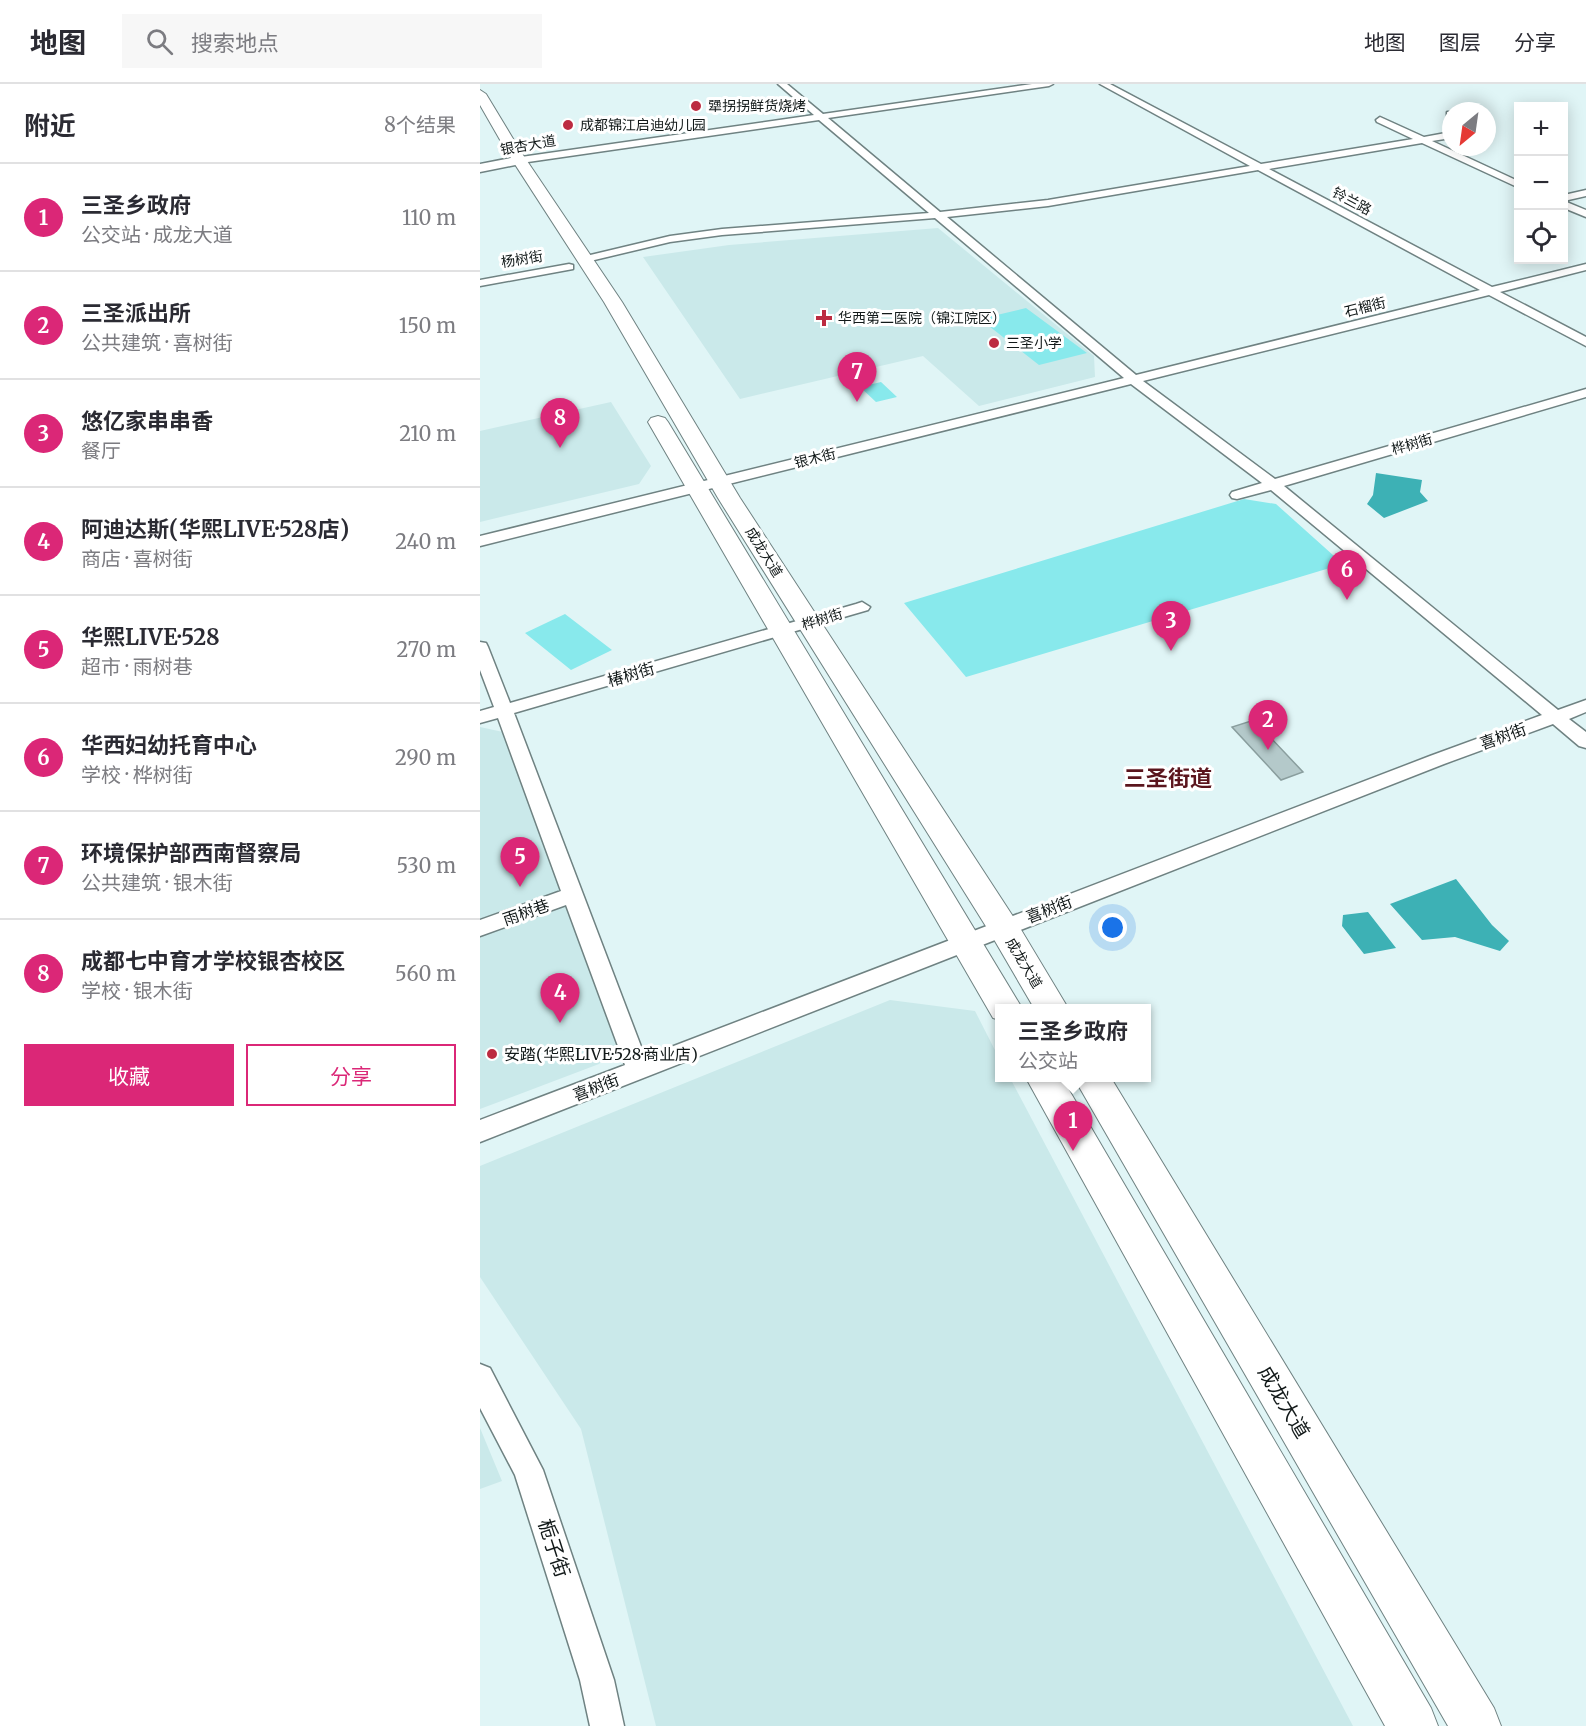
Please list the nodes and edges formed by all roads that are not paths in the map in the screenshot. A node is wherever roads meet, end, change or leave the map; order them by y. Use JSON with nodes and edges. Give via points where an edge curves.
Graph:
{"nodes":[{"id":1,"x":782,"y":84,"type":"edge"},
{"id":2,"x":794,"y":84,"type":"edge"},
{"id":3,"x":1028,"y":84,"type":"edge"},
{"id":4,"x":1049,"y":84,"type":"edge"},
{"id":5,"x":1104,"y":84,"type":"edge"},
{"id":6,"x":480,"y":94,"type":"edge"},
{"id":7,"x":824,"y":114,"type":"junction"},
{"id":8,"x":480,"y":118,"type":"edge"},
{"id":9,"x":1380,"y":120,"type":"dead end"},
{"id":10,"x":1442,"y":136,"type":"edge"},
{"id":11,"x":1420,"y":139,"type":"junction"},
{"id":12,"x":506,"y":160,"type":"edge"},
{"id":13,"x":1260,"y":167,"type":"junction"},
{"id":14,"x":480,"y":168,"type":"edge"},
{"id":15,"x":1514,"y":182,"type":"edge"},
{"id":16,"x":1586,"y":193,"type":"edge"},
{"id":17,"x":1568,"y":197,"type":"edge"},
{"id":18,"x":1568,"y":206,"type":"edge"},
{"id":19,"x":943,"y":214,"type":"junction"},
{"id":20,"x":1586,"y":214,"type":"edge"},
{"id":21,"x":577,"y":263,"type":"junction"},
{"id":22,"x":1586,"y":267,"type":"edge"},
{"id":23,"x":480,"y":283,"type":"edge"},
{"id":24,"x":1491,"y":291,"type":"junction"},
{"id":25,"x":1586,"y":342,"type":"edge"},
{"id":26,"x":1150,"y":375,"type":"junction"},
{"id":27,"x":1133,"y":380,"type":"junction"},
{"id":28,"x":1586,"y":393,"type":"edge"},
{"id":29,"x":1289,"y":480,"type":"junction"},
{"id":30,"x":719,"y":482,"type":"junction"},
{"id":31,"x":1274,"y":485,"type":"junction"},
{"id":32,"x":696,"y":487,"type":"junction"},
{"id":33,"x":1238,"y":495,"type":"dead end"},
{"id":34,"x":480,"y":541,"type":"edge"},
{"id":35,"x":1380,"y":554,"type":"dead end"},
{"id":36,"x":862,"y":607,"type":"dead end"},
{"id":37,"x":808,"y":623,"type":"junction"},
{"id":38,"x":783,"y":631,"type":"junction"},
{"id":39,"x":480,"y":647,"type":"edge"},
{"id":40,"x":504,"y":710,"type":"junction"},
{"id":41,"x":1573,"y":712,"type":"edge"},
{"id":42,"x":480,"y":717,"type":"edge"},
{"id":43,"x":1586,"y":742,"type":"edge"},
{"id":44,"x":573,"y":895,"type":"junction"},
{"id":45,"x":1003,"y":927,"type":"junction"},
{"id":46,"x":480,"y":928,"type":"edge"},
{"id":47,"x":966,"y":941,"type":"junction"},
{"id":48,"x":1003,"y":1004,"type":"edge"},
{"id":49,"x":1049,"y":1004,"type":"edge"},
{"id":50,"x":639,"y":1071,"type":"junction"},
{"id":51,"x":1047,"y":1082,"type":"edge"},
{"id":52,"x":1095,"y":1082,"type":"edge"},
{"id":53,"x":480,"y":1131,"type":"edge"},
{"id":54,"x":480,"y":1378,"type":"edge"},
{"id":55,"x":607,"y":1726,"type":"edge"},
{"id":56,"x":1413,"y":1726,"type":"edge"},
{"id":57,"x":1476,"y":1726,"type":"edge"}],
"edges":[{"from":1,"to":7,"type":"street"},
{"from":2,"to":7,"type":"street"},
{"from":3,"to":7,"type":"street"},
{"from":4,"to":7,"type":"street"},
{"from":5,"to":13,"type":"street","name":"铃兰路"},
{"from":6,"to":12,"type":"highway","name":"成龙大道"},
{"from":7,"to":12,"type":"street","name":"银杏大道"},
{"from":7,"to":19,"type":"street"},
{"from":8,"to":12,"type":"highway","name":"成龙大道"},
{"from":9,"to":11,"type":"street"},
{"from":10,"to":11,"type":"street","name":"杨树街"},
{"from":11,"to":13,"type":"street","name":"杨树街"},
{"from":11,"to":15,"type":"street"},
{"from":12,"to":14,"type":"main road","name":"银杏大道"},
{"from":12,"to":21,"type":"highway","name":"成龙大道"},
{"from":13,"to":19,"type":"street","name":"杨树街","via":[[1048,203]]},
{"from":13,"to":24,"type":"street","name":"铃兰路"},
{"from":16,"to":17,"type":"street"},
{"from":18,"to":20,"type":"street"},
{"from":19,"to":21,"type":"street","name":"杨树街","via":[[722,232],[670,239]]},
{"from":19,"to":26,"type":"street"},
{"from":19,"to":27,"type":"street"},
{"from":21,"to":23,"type":"street","name":"杨树街"},
{"from":21,"to":30,"type":"highway","name":"成龙大道"},
{"from":21,"to":32,"type":"highway","name":"成龙大道"},
{"from":22,"to":24,"type":"street","name":"石榴街"},
{"from":24,"to":25,"type":"street","name":"铃兰路"},
{"from":24,"to":26,"type":"street","name":"石榴街"},
{"from":26,"to":27,"type":"street","name":"银木街"},
{"from":26,"to":29,"type":"street"},
{"from":27,"to":30,"type":"street","name":"银木街"},
{"from":27,"to":31,"type":"street"},
{"from":28,"to":29,"type":"street","name":"桦树街"},
{"from":29,"to":31,"type":"street","name":"桦树街"},
{"from":29,"to":35,"type":"street"},
{"from":30,"to":32,"type":"street","name":"银木街"},
{"from":30,"to":37,"type":"highway","name":"成龙大道"},
{"from":31,"to":33,"type":"street","name":"桦树街"},
{"from":31,"to":41,"type":"street"},
{"from":32,"to":34,"type":"street","name":"银木街"},
{"from":32,"to":38,"type":"highway","name":"成龙大道"},
{"from":36,"to":37,"type":"street","name":"桦树街"},
{"from":37,"to":38,"type":"street","name":"桦树街"},
{"from":37,"to":45,"type":"highway","name":"成龙大道"},
{"from":38,"to":40,"type":"street","name":"椿树街"},
{"from":38,"to":47,"type":"highway","name":"成龙大道"},
{"from":39,"to":40,"type":"street"},
{"from":40,"to":42,"type":"street","name":"椿树街"},
{"from":40,"to":44,"type":"street"},
{"from":41,"to":43,"type":"street"},
{"from":41,"to":45,"type":"street","name":"喜树街","via":[[1437,760]]},
{"from":44,"to":46,"type":"street","name":"雨树巷"},
{"from":44,"to":50,"type":"street"},
{"from":45,"to":47,"type":"street","name":"喜树街"},
{"from":45,"to":49,"type":"highway","name":"成龙大道"},
{"from":47,"to":48,"type":"highway","name":"成龙大道"},
{"from":47,"to":50,"type":"street","name":"喜树街"},
{"from":50,"to":53,"type":"street","name":"喜树街"},
{"from":51,"to":56,"type":"highway"},
{"from":52,"to":57,"type":"highway","name":"成龙大道"},
{"from":54,"to":55,"type":"street","name":"栀子街","via":[[528,1470],[597,1680]]}]}
